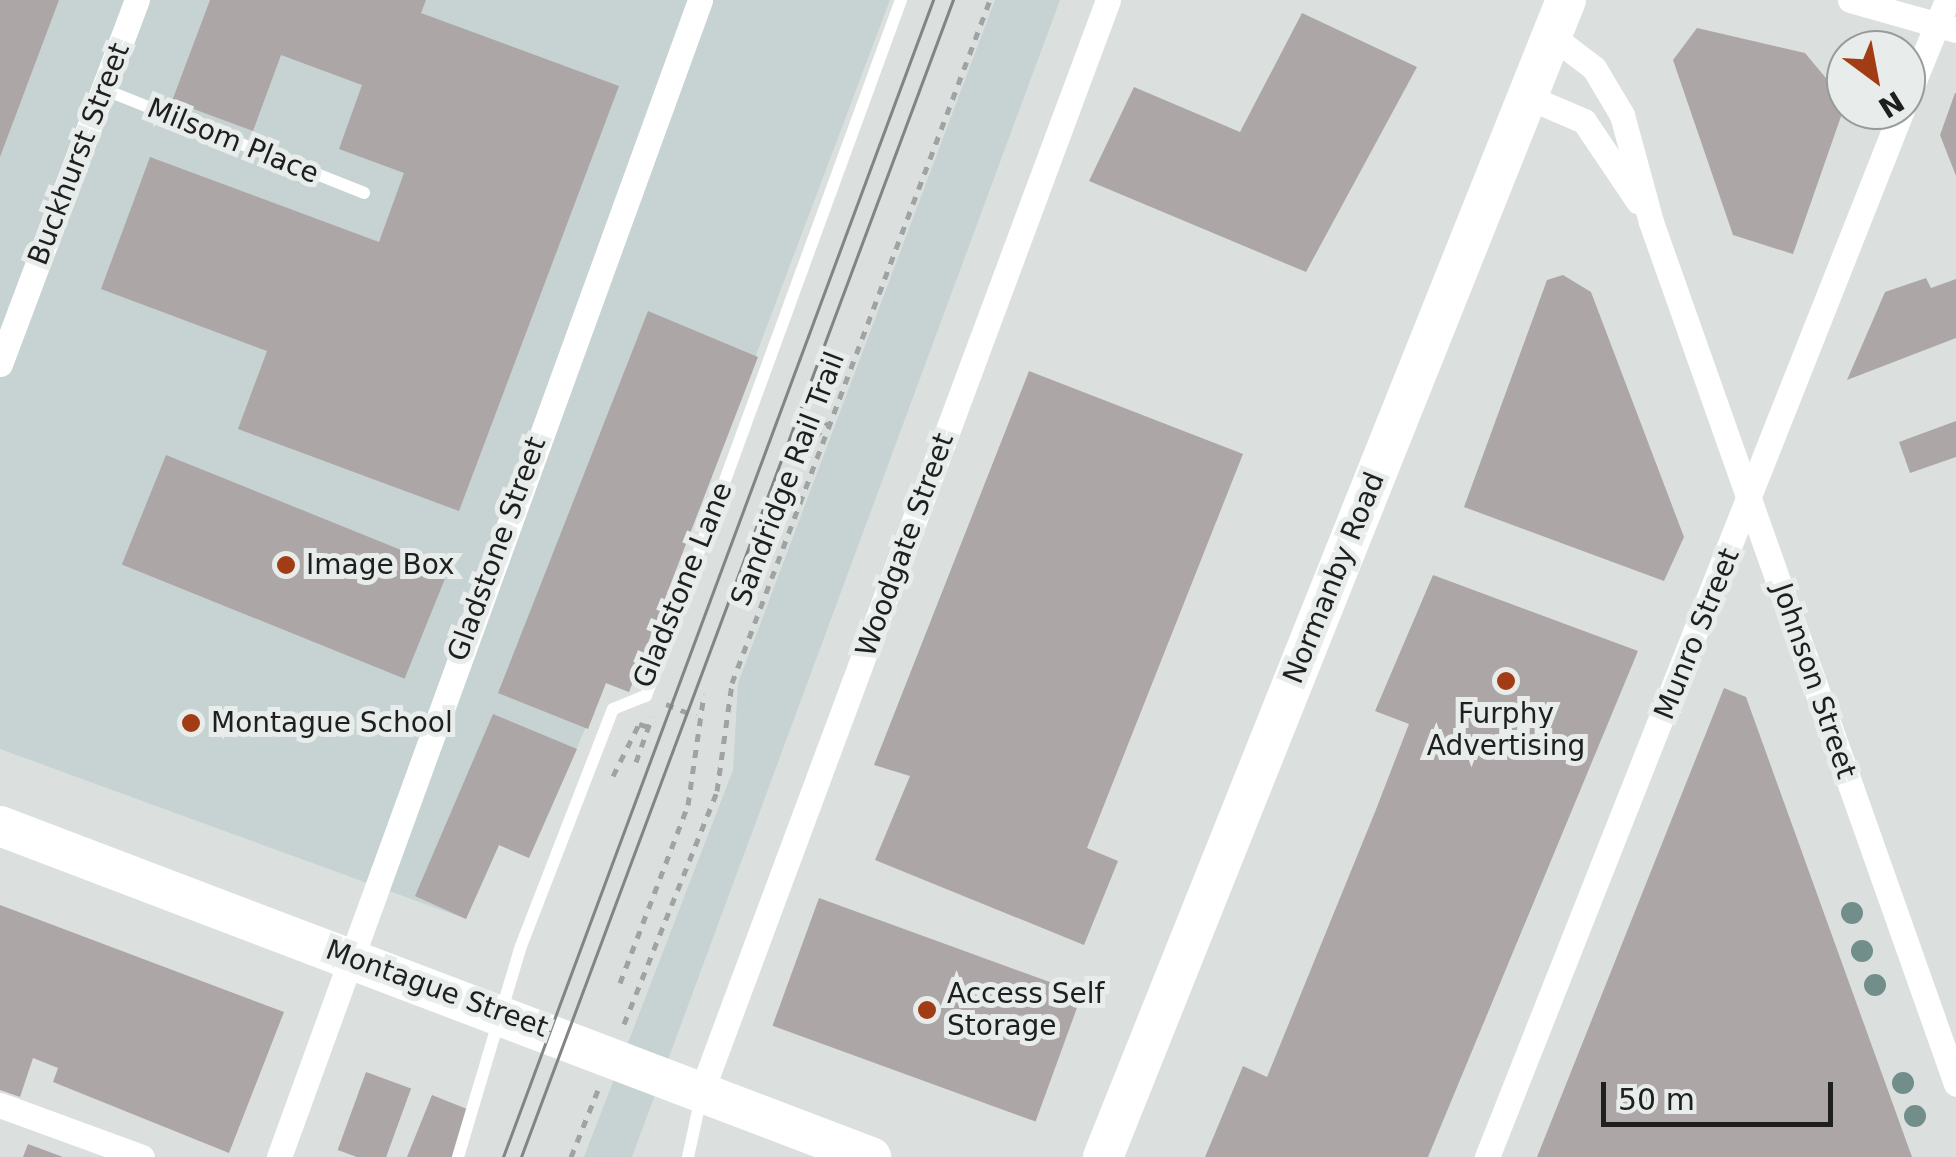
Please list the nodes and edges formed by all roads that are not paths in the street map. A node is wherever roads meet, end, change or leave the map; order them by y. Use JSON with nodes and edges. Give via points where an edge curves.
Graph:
{"nodes":[{"id":1,"x":137,"y":0,"type":"edge"},
{"id":2,"x":700,"y":0,"type":"edge"},
{"id":3,"x":901,"y":0,"type":"edge"},
{"id":4,"x":1108,"y":0,"type":"edge"},
{"id":5,"x":1850,"y":0,"type":"edge"},
{"id":6,"x":1947,"y":0,"type":"edge"},
{"id":7,"x":1559,"y":18,"type":"edge"},
{"id":8,"x":1947,"y":27,"type":"edge"},
{"id":9,"x":1926,"y":64,"type":"edge"},
{"id":10,"x":103,"y":89,"type":"junction"},
{"id":11,"x":1528,"y":97,"type":"junction"},
{"id":12,"x":1894,"y":130,"type":"edge"},
{"id":13,"x":364,"y":193,"type":"dead end"},
{"id":14,"x":1651,"y":222,"type":"junction"},
{"id":15,"x":0,"y":364,"type":"edge"},
{"id":16,"x":1751,"y":504,"type":"junction"},
{"id":17,"x":0,"y":826,"type":"edge"},
{"id":18,"x":346,"y":955,"type":"junction"},
{"id":19,"x":498,"y":1011,"type":"junction"},
{"id":20,"x":1956,"y":1084,"type":"edge"},
{"id":21,"x":702,"y":1090,"type":"junction"},
{"id":22,"x":0,"y":1105,"type":"edge"},
{"id":23,"x":142,"y":1157,"type":"edge"},
{"id":24,"x":279,"y":1157,"type":"edge"},
{"id":25,"x":458,"y":1157,"type":"edge"},
{"id":26,"x":688,"y":1157,"type":"edge"},
{"id":27,"x":871,"y":1157,"type":"edge"},
{"id":28,"x":1103,"y":1157,"type":"edge"},
{"id":29,"x":1487,"y":1157,"type":"edge"}],
"edges":[{"from":1,"to":10,"type":"street","name":"Buckhurst Street"},
{"from":2,"to":18,"type":"street","name":"Gladstone Street"},
{"from":3,"to":19,"type":"lane","name":"Gladstone Lane","via":[[646,696],[613,709]]},
{"from":4,"to":21,"type":"street","name":"Woodgate Street"},
{"from":5,"to":8,"type":"street"},
{"from":6,"to":8,"type":"street"},
{"from":7,"to":11,"type":"main road","name":"Normanby Road"},
{"from":7,"to":14,"type":"street","name":"Johnson Street","via":[[1618,108]]},
{"from":8,"to":9,"type":"street"},
{"from":10,"to":13,"type":"lane","name":"Milsom Place"},
{"from":10,"to":15,"type":"street","name":"Buckhurst Street"},
{"from":11,"to":14,"type":"street","name":"Johnson Street","via":[[1584,121]]},
{"from":11,"to":28,"type":"main road","name":"Normanby Road"},
{"from":12,"to":16,"type":"street","name":"Munro Street"},
{"from":14,"to":16,"type":"street","name":"Johnson Street"},
{"from":16,"to":20,"type":"street","name":"Johnson Street"},
{"from":16,"to":29,"type":"street","name":"Munro Street"},
{"from":17,"to":18,"type":"main road","name":"Montague Street"},
{"from":18,"to":19,"type":"main road","name":"Montague Street"},
{"from":18,"to":24,"type":"street","name":"Gladstone Street"},
{"from":19,"to":21,"type":"main road","name":"Montague Street"},
{"from":19,"to":25,"type":"lane","name":"Gladstone Lane","via":[[488,1078]]},
{"from":21,"to":26,"type":"lane"},
{"from":21,"to":27,"type":"main road","name":"Montague Street"},
{"from":22,"to":23,"type":"street"}]}
